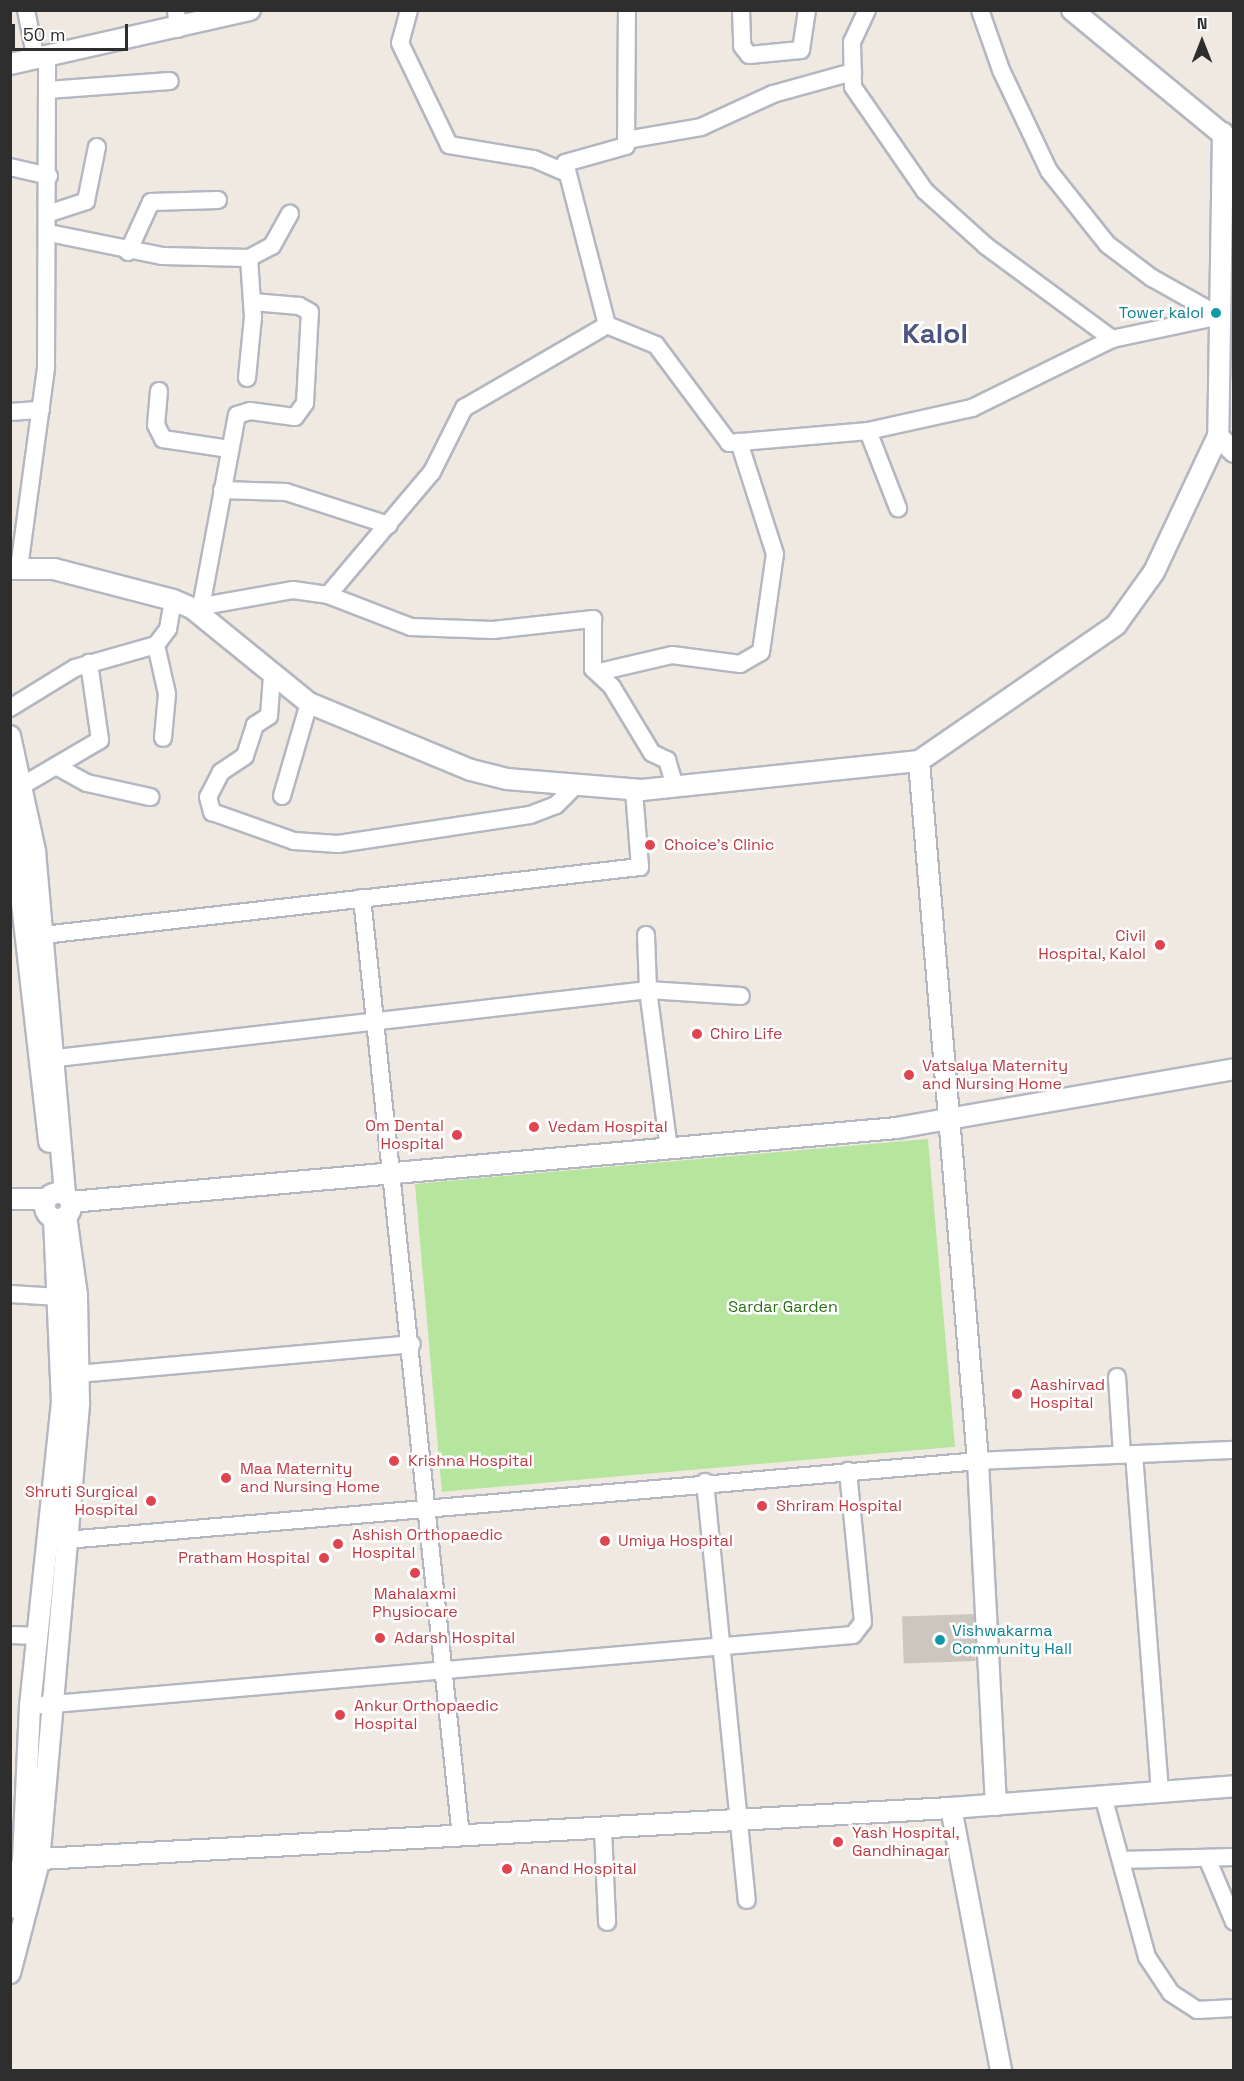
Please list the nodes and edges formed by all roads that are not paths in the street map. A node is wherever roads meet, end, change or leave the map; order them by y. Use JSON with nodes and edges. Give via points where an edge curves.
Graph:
{"nodes":[{"id":1,"x":26,"y":10,"type":"edge"},
{"id":2,"x":250,"y":10,"type":"edge"},
{"id":3,"x":409,"y":10,"type":"edge"},
{"id":4,"x":627,"y":10,"type":"edge"},
{"id":5,"x":741,"y":10,"type":"edge"},
{"id":6,"x":807,"y":10,"type":"edge"},
{"id":7,"x":867,"y":10,"type":"edge"},
{"id":8,"x":980,"y":10,"type":"edge"},
{"id":9,"x":1072,"y":10,"type":"edge"},
{"id":10,"x":177,"y":20,"type":"edge"},
{"id":11,"x":42,"y":59,"type":"junction"},
{"id":12,"x":10,"y":64,"type":"edge"},
{"id":13,"x":853,"y":72,"type":"junction"},
{"id":14,"x":170,"y":81,"type":"dead end"},
{"id":15,"x":48,"y":90,"type":"junction"},
{"id":16,"x":1228,"y":138,"type":"edge"},
{"id":17,"x":626,"y":140,"type":"junction"},
{"id":18,"x":97,"y":147,"type":"dead end"},
{"id":19,"x":10,"y":167,"type":"edge"},
{"id":20,"x":567,"y":173,"type":"junction"},
{"id":21,"x":49,"y":176,"type":"junction"},
{"id":22,"x":218,"y":200,"type":"dead end"},
{"id":23,"x":50,"y":213,"type":"junction"},
{"id":24,"x":290,"y":214,"type":"dead end"},
{"id":25,"x":50,"y":233,"type":"junction"},
{"id":26,"x":128,"y":252,"type":"junction"},
{"id":27,"x":249,"y":258,"type":"junction"},
{"id":28,"x":253,"y":302,"type":"junction"},
{"id":29,"x":1227,"y":315,"type":"edge"},
{"id":30,"x":607,"y":324,"type":"junction"},
{"id":31,"x":1112,"y":339,"type":"junction"},
{"id":32,"x":247,"y":378,"type":"dead end"},
{"id":33,"x":159,"y":390,"type":"dead end"},
{"id":34,"x":41,"y":410,"type":"junction"},
{"id":35,"x":10,"y":412,"type":"edge"},
{"id":36,"x":868,"y":431,"type":"junction"},
{"id":37,"x":1218,"y":436,"type":"junction"},
{"id":38,"x":739,"y":442,"type":"junction"},
{"id":39,"x":229,"y":449,"type":"junction"},
{"id":40,"x":1233,"y":452,"type":"edge"},
{"id":41,"x":222,"y":490,"type":"junction"},
{"id":42,"x":898,"y":508,"type":"dead end"},
{"id":43,"x":389,"y":525,"type":"junction"},
{"id":44,"x":13,"y":571,"type":"edge"},
{"id":45,"x":328,"y":595,"type":"junction"},
{"id":46,"x":173,"y":600,"type":"junction"},
{"id":47,"x":197,"y":608,"type":"junction"},
{"id":48,"x":156,"y":645,"type":"junction"},
{"id":49,"x":89,"y":663,"type":"junction"},
{"id":50,"x":599,"y":672,"type":"junction"},
{"id":51,"x":272,"y":676,"type":"junction"},
{"id":52,"x":309,"y":704,"type":"junction"},
{"id":53,"x":10,"y":708,"type":"edge"},
{"id":54,"x":10,"y":735,"type":"edge"},
{"id":55,"x":163,"y":738,"type":"dead end"},
{"id":56,"x":919,"y":761,"type":"junction"},
{"id":57,"x":56,"y":766,"type":"junction"},
{"id":58,"x":675,"y":786,"type":"junction"},
{"id":59,"x":573,"y":788,"type":"junction"},
{"id":60,"x":634,"y":790,"type":"junction"},
{"id":61,"x":18,"y":791,"type":"edge"},
{"id":62,"x":282,"y":796,"type":"dead end"},
{"id":63,"x":150,"y":797,"type":"dead end"},
{"id":64,"x":22,"y":852,"type":"edge"},
{"id":65,"x":362,"y":898,"type":"junction"},
{"id":66,"x":43,"y":935,"type":"junction"},
{"id":67,"x":646,"y":935,"type":"dead end"},
{"id":68,"x":648,"y":990,"type":"junction"},
{"id":69,"x":741,"y":996,"type":"dead end"},
{"id":70,"x":376,"y":1020,"type":"junction"},
{"id":71,"x":57,"y":1058,"type":"junction"},
{"id":72,"x":1233,"y":1069,"type":"edge"},
{"id":73,"x":950,"y":1119,"type":"junction"},
{"id":74,"x":669,"y":1150,"type":"junction"},
{"id":75,"x":394,"y":1175,"type":"junction"},
{"id":76,"x":10,"y":1199,"type":"edge"},
{"id":77,"x":57,"y":1205,"type":"junction"},
{"id":78,"x":10,"y":1210,"type":"edge"},
{"id":79,"x":10,"y":1294,"type":"edge"},
{"id":80,"x":59,"y":1297,"type":"junction"},
{"id":81,"x":412,"y":1344,"type":"junction"},
{"id":82,"x":71,"y":1374,"type":"junction"},
{"id":83,"x":1117,"y":1377,"type":"dead end"},
{"id":84,"x":1233,"y":1450,"type":"edge"},
{"id":85,"x":1128,"y":1454,"type":"junction"},
{"id":86,"x":978,"y":1461,"type":"junction"},
{"id":87,"x":848,"y":1471,"type":"junction"},
{"id":88,"x":705,"y":1482,"type":"junction"},
{"id":89,"x":429,"y":1507,"type":"junction"},
{"id":90,"x":55,"y":1541,"type":"junction"},
{"id":91,"x":10,"y":1635,"type":"edge"},
{"id":92,"x":39,"y":1635,"type":"junction"},
{"id":93,"x":722,"y":1647,"type":"junction"},
{"id":94,"x":447,"y":1668,"type":"junction"},
{"id":95,"x":40,"y":1706,"type":"junction"},
{"id":96,"x":1233,"y":1786,"type":"edge"},
{"id":97,"x":1160,"y":1790,"type":"junction"},
{"id":98,"x":1103,"y":1796,"type":"junction"},
{"id":99,"x":996,"y":1805,"type":"junction"},
{"id":100,"x":951,"y":1808,"type":"junction"},
{"id":101,"x":738,"y":1821,"type":"junction"},
{"id":102,"x":603,"y":1829,"type":"junction"},
{"id":103,"x":461,"y":1837,"type":"junction"},
{"id":104,"x":1233,"y":1857,"type":"edge"},
{"id":105,"x":1207,"y":1858,"type":"junction"},
{"id":106,"x":1121,"y":1860,"type":"junction"},
{"id":107,"x":31,"y":1861,"type":"junction"},
{"id":108,"x":747,"y":1900,"type":"dead end"},
{"id":109,"x":10,"y":1908,"type":"edge"},
{"id":110,"x":607,"y":1922,"type":"dead end"},
{"id":111,"x":1233,"y":1922,"type":"edge"},
{"id":112,"x":10,"y":1973,"type":"edge"},
{"id":113,"x":1233,"y":2008,"type":"edge"},
{"id":114,"x":1000,"y":2070,"type":"edge"}],
"edges":[{"from":1,"to":11,"type":"street"},
{"from":2,"to":10,"type":"street"},
{"from":3,"to":20,"type":"street","via":[[400,43],[448,145],[534,159]]},
{"from":4,"to":17,"type":"street"},
{"from":5,"to":6,"type":"street","via":[[742,46],[749,55],[801,50]]},
{"from":7,"to":13,"type":"street","via":[[852,42]]},
{"from":8,"to":29,"type":"street","via":[[1001,70],[1049,171],[1107,244],[1152,278]]},
{"from":9,"to":16,"type":"street"},
{"from":10,"to":11,"type":"street"},
{"from":11,"to":12,"type":"street"},
{"from":11,"to":15,"type":"street"},
{"from":13,"to":17,"type":"street","via":[[773,94],[701,127]]},
{"from":13,"to":31,"type":"street","via":[[853,87],[925,191],[986,246]]},
{"from":14,"to":15,"type":"street"},
{"from":15,"to":21,"type":"street"},
{"from":16,"to":29,"type":"street"},
{"from":17,"to":20,"type":"street","via":[[626,146],[565,162]]},
{"from":18,"to":23,"type":"street","via":[[86,201]]},
{"from":19,"to":21,"type":"street"},
{"from":20,"to":30,"type":"street"},
{"from":21,"to":23,"type":"street"},
{"from":22,"to":26,"type":"street","via":[[151,202]]},
{"from":23,"to":25,"type":"street"},
{"from":24,"to":27,"type":"street","via":[[273,246]]},
{"from":25,"to":26,"type":"street"},
{"from":25,"to":34,"type":"street"},
{"from":26,"to":27,"type":"street"},
{"from":27,"to":28,"type":"street"},
{"from":28,"to":32,"type":"street"},
{"from":28,"to":39,"type":"street","via":[[299,306],[310,312],[305,403],[295,417],[241,412]]},
{"from":29,"to":31,"type":"street"},
{"from":29,"to":37,"type":"street"},
{"from":30,"to":38,"type":"street","via":[[656,345],[729,443]]},
{"from":30,"to":43,"type":"street","via":[[464,408],[432,472]]},
{"from":31,"to":36,"type":"street","via":[[972,408]]},
{"from":33,"to":39,"type":"street","via":[[156,425],[163,438]]},
{"from":34,"to":35,"type":"street"},
{"from":34,"to":44,"type":"street"},
{"from":36,"to":38,"type":"street"},
{"from":36,"to":42,"type":"street"},
{"from":37,"to":40,"type":"street"},
{"from":37,"to":56,"type":"street","via":[[1154,572],[1116,625]]},
{"from":38,"to":50,"type":"street","via":[[775,554],[761,652],[740,664],[672,656]]},
{"from":39,"to":41,"type":"street"},
{"from":41,"to":43,"type":"street","via":[[286,492]]},
{"from":41,"to":47,"type":"street"},
{"from":43,"to":45,"type":"street"},
{"from":44,"to":46,"type":"street","via":[[54,569]]},
{"from":45,"to":47,"type":"street","via":[[293,590]]},
{"from":45,"to":50,"type":"street","via":[[411,627],[493,630],[593,618],[593,669]]},
{"from":46,"to":47,"type":"street"},
{"from":46,"to":48,"type":"street","via":[[168,628]]},
{"from":47,"to":51,"type":"street"},
{"from":48,"to":49,"type":"street"},
{"from":48,"to":55,"type":"street","via":[[167,694]]},
{"from":49,"to":53,"type":"street"},
{"from":49,"to":57,"type":"street","via":[[102,735]]},
{"from":50,"to":58,"type":"street","via":[[652,753],[667,760]]},
{"from":51,"to":52,"type":"street"},
{"from":51,"to":59,"type":"street","via":[[269,716],[255,724],[245,756],[221,772],[208,797],[212,812],[294,841],[327,845],[530,815],[556,805]]},
{"from":52,"to":59,"type":"street","via":[[471,770]]},
{"from":52,"to":62,"type":"street"},
{"from":54,"to":61,"type":"street"},
{"from":56,"to":58,"type":"street"},
{"from":56,"to":73,"type":"street"},
{"from":57,"to":61,"type":"street"},
{"from":57,"to":63,"type":"street","via":[[87,783]]},
{"from":58,"to":60,"type":"street"},
{"from":59,"to":60,"type":"street"},
{"from":60,"to":65,"type":"street","via":[[640,867]]},
{"from":61,"to":64,"type":"street"},
{"from":64,"to":66,"type":"street"},
{"from":64,"to":77,"type":"street"},
{"from":65,"to":66,"type":"street"},
{"from":65,"to":70,"type":"street"},
{"from":66,"to":71,"type":"street"},
{"from":67,"to":68,"type":"street"},
{"from":68,"to":69,"type":"street"},
{"from":68,"to":70,"type":"street"},
{"from":68,"to":74,"type":"street"},
{"from":70,"to":71,"type":"street"},
{"from":70,"to":75,"type":"street"},
{"from":71,"to":77,"type":"street"},
{"from":72,"to":73,"type":"street"},
{"from":73,"to":74,"type":"street"},
{"from":73,"to":86,"type":"street"},
{"from":74,"to":75,"type":"street"},
{"from":75,"to":77,"type":"street"},
{"from":75,"to":81,"type":"street"},
{"from":76,"to":77,"type":"street"},
{"from":77,"to":78,"type":"street"},
{"from":77,"to":80,"type":"street"},
{"from":77,"to":82,"type":"street"},
{"from":79,"to":80,"type":"street"},
{"from":80,"to":82,"type":"street"},
{"from":81,"to":82,"type":"street"},
{"from":81,"to":89,"type":"street"},
{"from":82,"to":90,"type":"street"},
{"from":83,"to":85,"type":"street"},
{"from":84,"to":85,"type":"street"},
{"from":85,"to":86,"type":"street"},
{"from":85,"to":97,"type":"street"},
{"from":86,"to":87,"type":"street"},
{"from":86,"to":99,"type":"street"},
{"from":87,"to":88,"type":"street"},
{"from":87,"to":93,"type":"street","via":[[860,1630],[853,1635]]},
{"from":88,"to":89,"type":"street"},
{"from":88,"to":93,"type":"street"},
{"from":89,"to":90,"type":"street"},
{"from":89,"to":94,"type":"street"},
{"from":90,"to":92,"type":"street"},
{"from":90,"to":95,"type":"street"},
{"from":91,"to":92,"type":"street"},
{"from":92,"to":95,"type":"street"},
{"from":93,"to":94,"type":"street"},
{"from":93,"to":101,"type":"street"},
{"from":94,"to":95,"type":"street"},
{"from":94,"to":103,"type":"street"},
{"from":95,"to":107,"type":"street"},
{"from":96,"to":97,"type":"street"},
{"from":97,"to":98,"type":"street"},
{"from":98,"to":99,"type":"street"},
{"from":98,"to":106,"type":"street"},
{"from":99,"to":100,"type":"street"},
{"from":100,"to":101,"type":"street"},
{"from":100,"to":114,"type":"street"},
{"from":101,"to":102,"type":"street"},
{"from":101,"to":108,"type":"street"},
{"from":102,"to":103,"type":"street"},
{"from":102,"to":110,"type":"street"},
{"from":103,"to":107,"type":"street"},
{"from":104,"to":105,"type":"street"},
{"from":105,"to":106,"type":"street"},
{"from":105,"to":111,"type":"street"},
{"from":106,"to":113,"type":"street","via":[[1147,1957],[1171,1993],[1197,2010]]},
{"from":107,"to":109,"type":"street"},
{"from":107,"to":112,"type":"street"}]}
